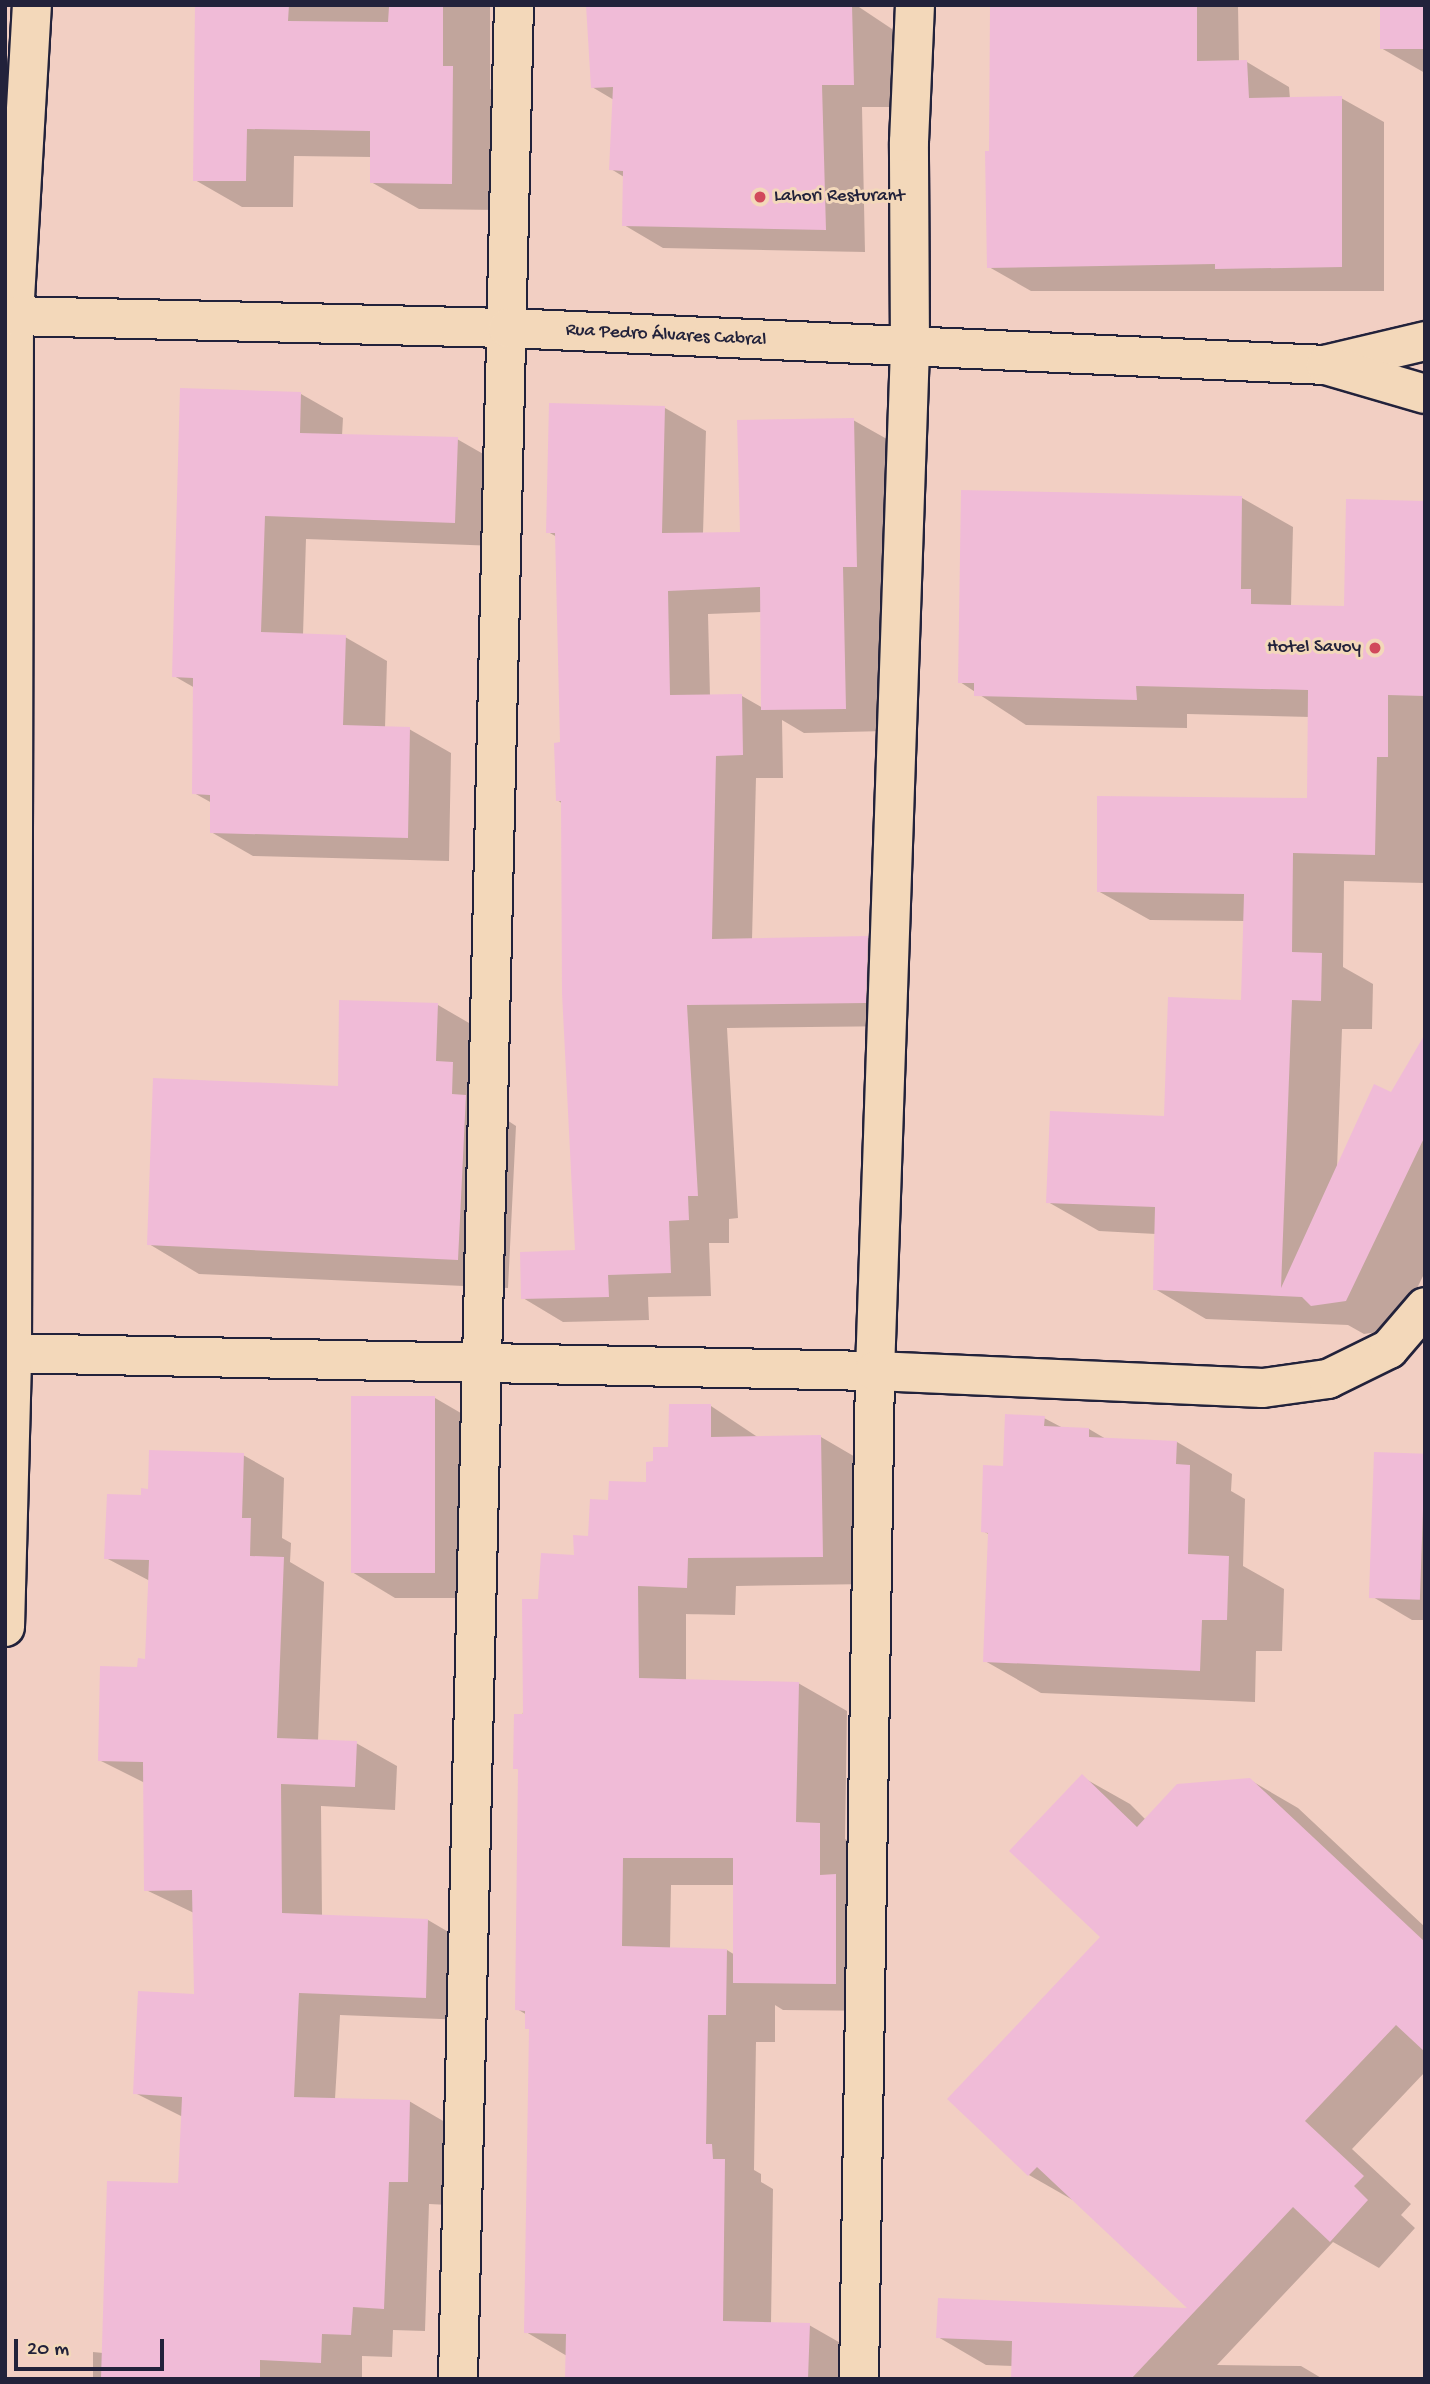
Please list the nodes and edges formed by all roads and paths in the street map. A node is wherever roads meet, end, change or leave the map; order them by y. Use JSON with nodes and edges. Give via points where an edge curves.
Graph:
{"nodes":[{"id":1,"x":32,"y":5,"type":"edge"},
{"id":2,"x":513,"y":5,"type":"edge"},
{"id":3,"x":915,"y":5,"type":"edge"},
{"id":4,"x":10,"y":316,"type":"edge"},
{"id":5,"x":508,"y":328,"type":"junction"},
{"id":6,"x":1425,"y":341,"type":"edge"},
{"id":7,"x":909,"y":349,"type":"junction"},
{"id":8,"x":1326,"y":365,"type":"junction"},
{"id":9,"x":1425,"y":394,"type":"edge"},
{"id":10,"x":1425,"y":1307,"type":"edge"},
{"id":11,"x":9,"y":1353,"type":"edge"},
{"id":12,"x":484,"y":1361,"type":"junction"},
{"id":13,"x":875,"y":1371,"type":"junction"},
{"id":14,"x":5,"y":1627,"type":"edge"},
{"id":15,"x":458,"y":2379,"type":"edge"},
{"id":16,"x":859,"y":2379,"type":"edge"}],
"edges":[{"from":1,"to":4,"type":"street"},
{"from":2,"to":5,"type":"street"},
{"from":3,"to":7,"type":"street","via":[[909,142]]},
{"from":4,"to":5,"type":"street","name":"Rua Pedro Álvares Cabral"},
{"from":4,"to":11,"type":"street"},
{"from":5,"to":7,"type":"street","name":"Rua Pedro Álvares Cabral"},
{"from":5,"to":12,"type":"street"},
{"from":6,"to":8,"type":"street"},
{"from":7,"to":8,"type":"street","name":"Rua Pedro Álvares Cabral"},
{"from":7,"to":13,"type":"street"},
{"from":8,"to":9,"type":"street"},
{"from":10,"to":13,"type":"street","via":[[1389,1349],[1328,1379],[1263,1388]]},
{"from":11,"to":12,"type":"street"},
{"from":11,"to":14,"type":"street"},
{"from":12,"to":13,"type":"street"},
{"from":12,"to":15,"type":"street"},
{"from":13,"to":16,"type":"street"}]}
